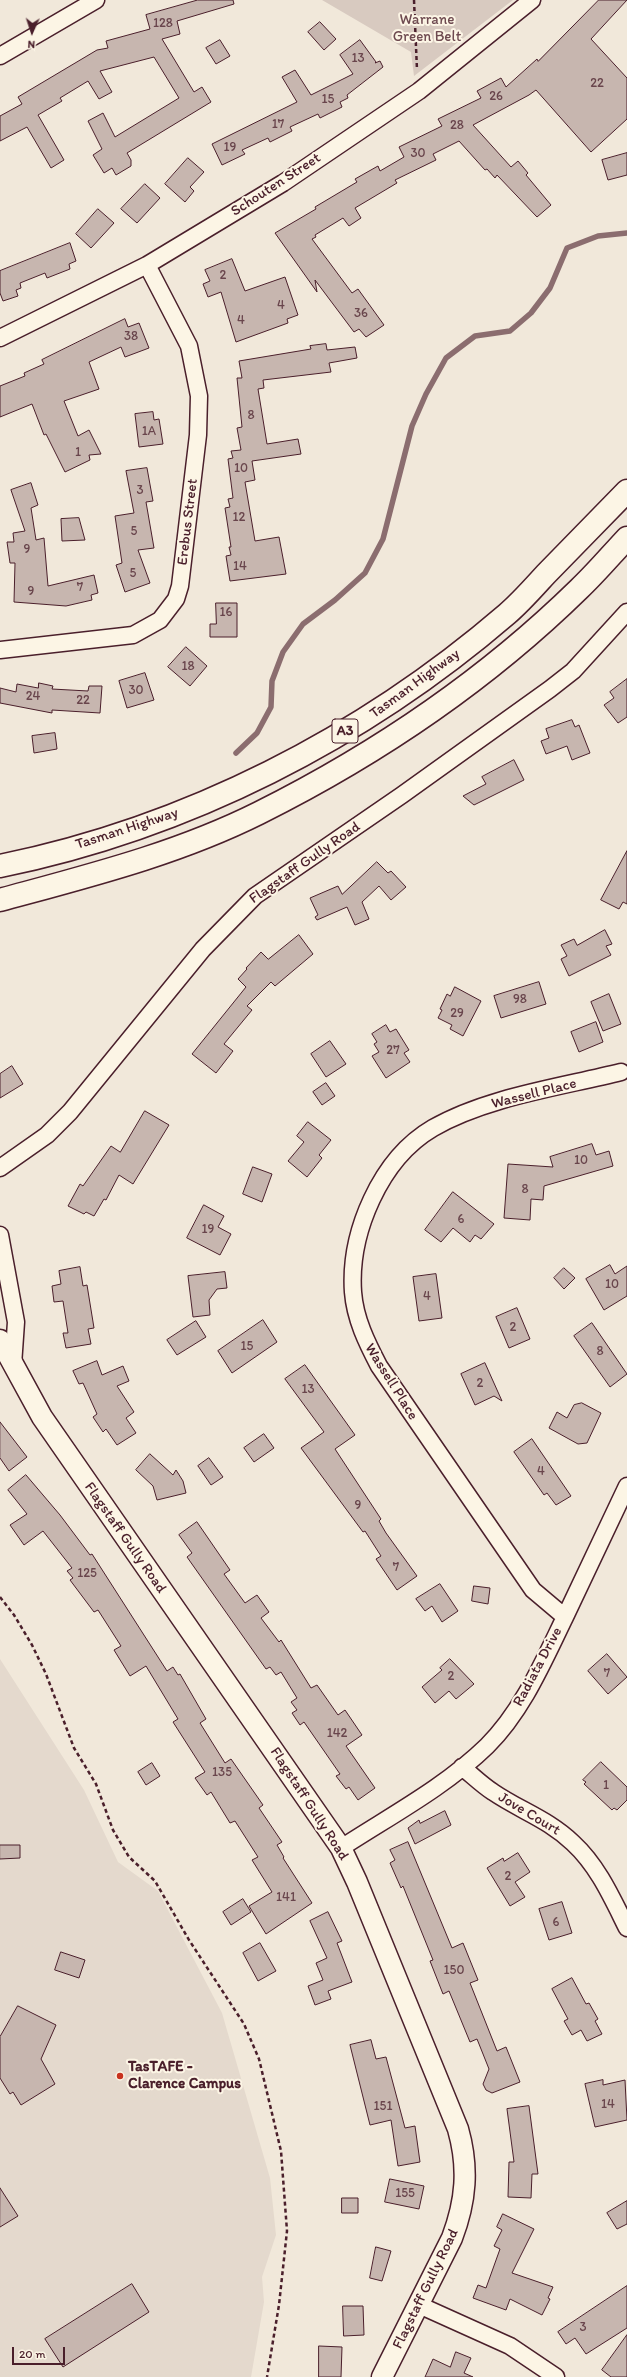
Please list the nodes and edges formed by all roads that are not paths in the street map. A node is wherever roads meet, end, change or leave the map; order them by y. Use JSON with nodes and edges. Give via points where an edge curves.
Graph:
{"nodes":[{"id":1,"x":96,"y":0,"type":"edge"},
{"id":2,"x":532,"y":0,"type":"edge"},
{"id":3,"x":0,"y":56,"type":"edge"},
{"id":4,"x":147,"y":265,"type":"junction"},
{"id":5,"x":0,"y":338,"type":"edge"},
{"id":6,"x":627,"y":491,"type":"edge"},
{"id":7,"x":627,"y":538,"type":"edge"},
{"id":8,"x":627,"y":612,"type":"edge"},
{"id":9,"x":0,"y":650,"type":"edge"},
{"id":10,"x":0,"y":866,"type":"edge"},
{"id":11,"x":0,"y":900,"type":"edge"},
{"id":12,"x":621,"y":1072,"type":"dead end"},
{"id":13,"x":0,"y":1168,"type":"edge"},
{"id":14,"x":0,"y":1235,"type":"edge"},
{"id":15,"x":0,"y":1340,"type":"edge"},
{"id":16,"x":13,"y":1365,"type":"junction"},
{"id":17,"x":627,"y":1486,"type":"edge"},
{"id":18,"x":565,"y":1617,"type":"junction"},
{"id":19,"x":462,"y":1767,"type":"junction"},
{"id":20,"x":341,"y":1848,"type":"junction"},
{"id":21,"x":627,"y":1928,"type":"edge"},
{"id":22,"x":419,"y":2305,"type":"junction"},
{"id":23,"x":382,"y":2377,"type":"edge"},
{"id":24,"x":556,"y":2377,"type":"edge"}],
"edges":[{"from":1,"to":3,"type":"street"},
{"from":2,"to":4,"type":"street","name":"Schouten Street","via":[[418,91],[283,183]]},
{"from":4,"to":5,"type":"street","name":"Schouten Street"},
{"from":4,"to":9,"type":"street","name":"Erebus Street","via":[[189,346],[199,396],[198,435],[180,586],[176,599],[160,620],[133,635]]},
{"from":6,"to":10,"type":"highway","name":"Tasman Highway","number":"A3","via":[[508,614],[419,684],[362,722],[306,754],[208,802],[112,836]]},
{"from":7,"to":11,"type":"highway","name":"Tasman Highway","number":"A3","via":[[579,590],[491,667],[380,746],[258,814],[180,846],[112,870]]},
{"from":8,"to":13,"type":"street","name":"Flagstaff Gully Road","via":[[573,671],[550,689],[255,896],[203,949],[70,1112],[47,1135]]},
{"from":12,"to":18,"type":"street","name":"Wassell Place","via":[[494,1103],[432,1128],[395,1162],[380,1186],[366,1213],[353,1267],[356,1310],[364,1337],[378,1366],[533,1590],[550,1607]]},
{"from":14,"to":16,"type":"street","via":[[16,1322]]},
{"from":15,"to":16,"type":"street","name":"Flagstaff Gully Road"},
{"from":16,"to":20,"type":"street","name":"Flagstaff Gully Road","via":[[42,1417],[71,1460]]},
{"from":17,"to":18,"type":"street","name":"Radiata Drive"},
{"from":18,"to":19,"type":"street","name":"Radiata Drive","via":[[525,1698],[487,1746]]},
{"from":19,"to":20,"type":"street","name":"Radiata Drive","via":[[433,1789]]},
{"from":19,"to":21,"type":"street","name":"Jove Court","via":[[492,1792],[534,1813],[574,1843],[591,1862]]},
{"from":20,"to":22,"type":"street","name":"Flagstaff Gully Road","via":[[360,1888],[448,2104],[464,2151],[466,2174],[460,2217]]},
{"from":22,"to":23,"type":"street","name":"Flagstaff Gully Road"},
{"from":22,"to":24,"type":"street","via":[[510,2346]]}]}
